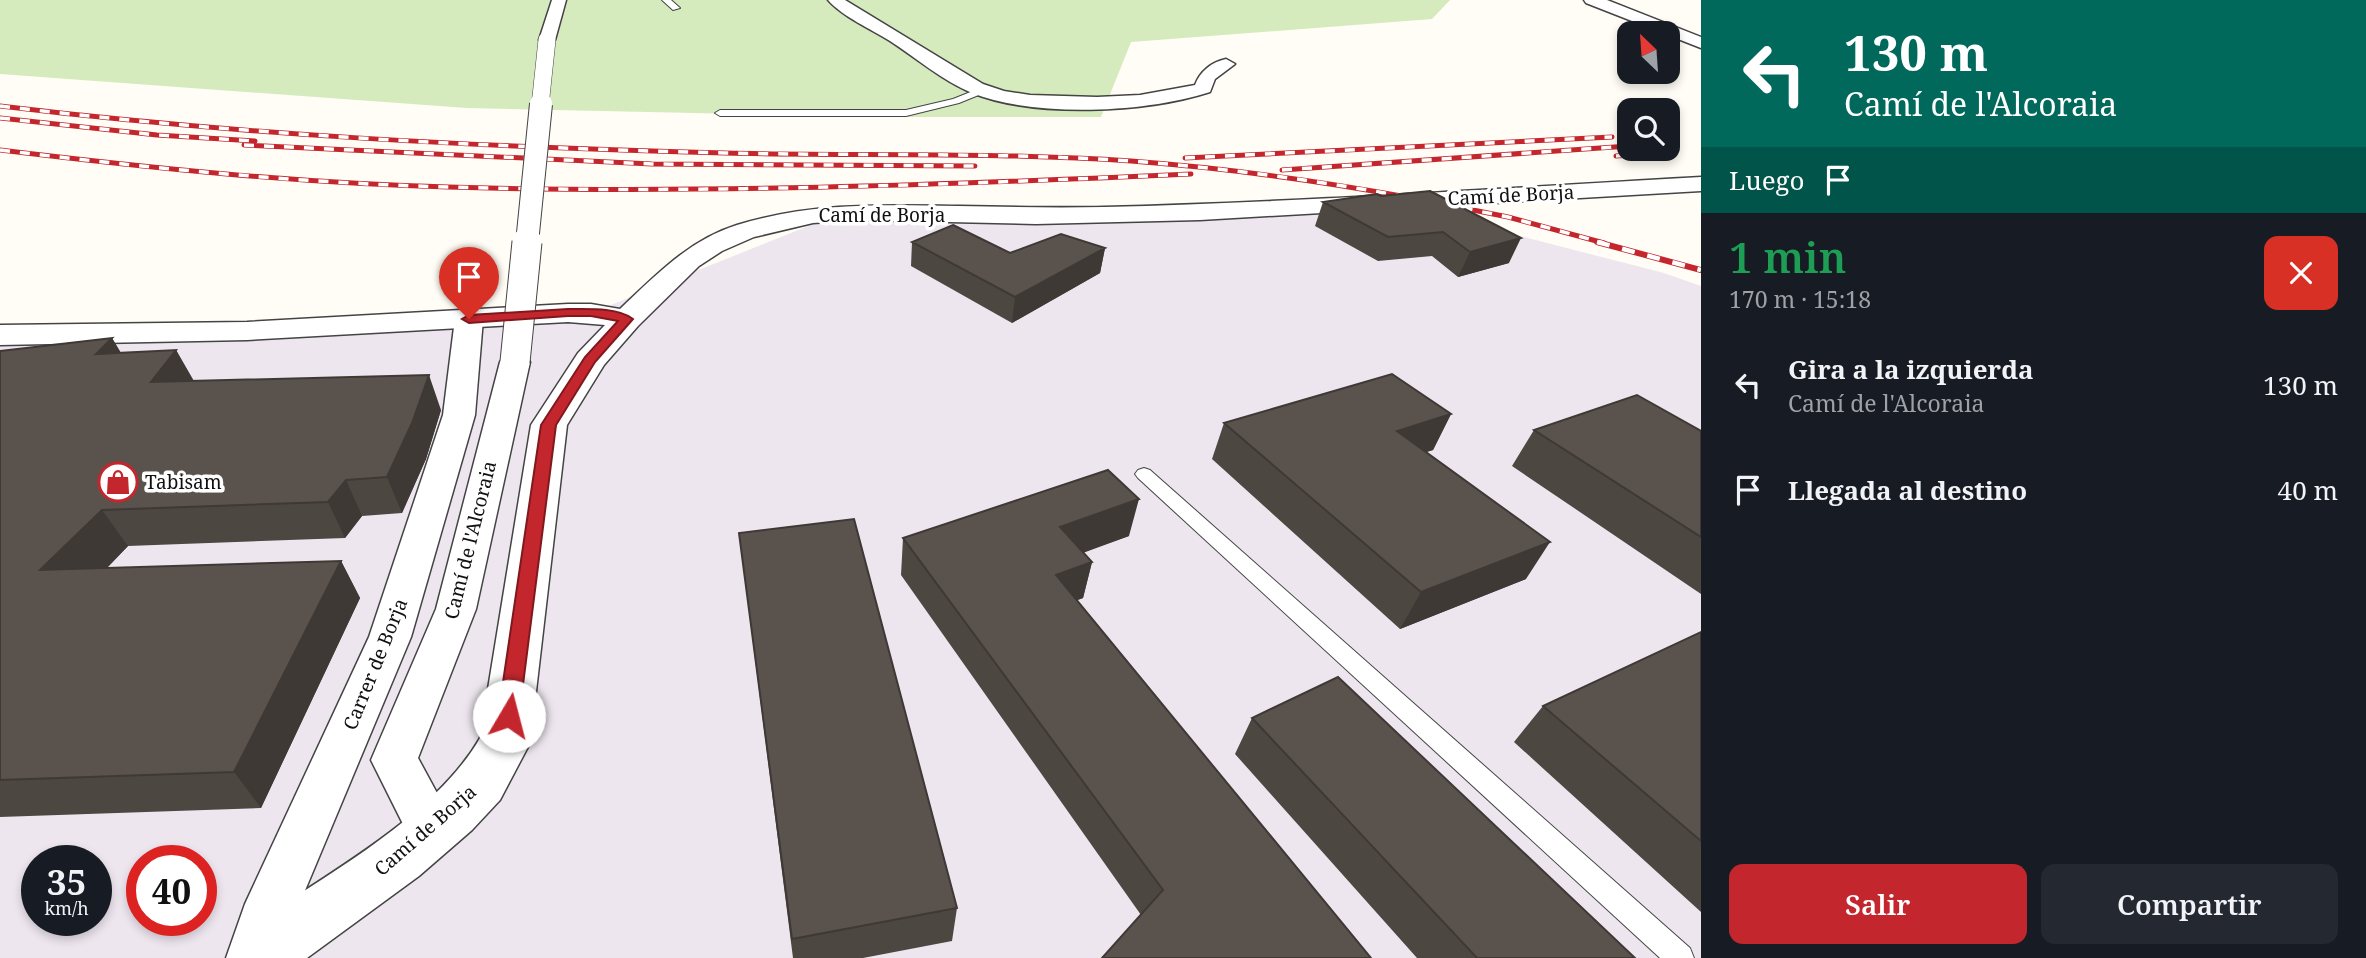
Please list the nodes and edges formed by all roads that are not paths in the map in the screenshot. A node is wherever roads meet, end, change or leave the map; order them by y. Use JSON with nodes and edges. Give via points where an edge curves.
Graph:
{"nodes":[{"id":1,"x":559,"y":0,"type":"edge"},
{"id":2,"x":666,"y":0,"type":"edge"},
{"id":3,"x":835,"y":0,"type":"edge"},
{"id":4,"x":1592,"y":0,"type":"edge"},
{"id":5,"x":676,"y":8,"type":"dead end"},
{"id":6,"x":1701,"y":43,"type":"edge"},
{"id":7,"x":1226,"y":64,"type":"dead end"},
{"id":8,"x":983,"y":90,"type":"junction"},
{"id":9,"x":720,"y":113,"type":"dead end"},
{"id":10,"x":1701,"y":184,"type":"edge"},
{"id":11,"x":469,"y":319,"type":"junction"},
{"id":12,"x":627,"y":319,"type":"junction"},
{"id":13,"x":0,"y":335,"type":"edge"},
{"id":14,"x":1144,"y":474,"type":"dead end"},
{"id":15,"x":432,"y":830,"type":"junction"},
{"id":16,"x":256,"y":958,"type":"edge"},
{"id":17,"x":1680,"y":958,"type":"edge"}],
"edges":[{"from":1,"to":15,"type":"street","name":"Camí de l'Alcoraia","bridge":true,"via":[[547,40],[515,362],[456,609],[394,760]]},
{"from":2,"to":5,"type":"lane"},
{"from":3,"to":8,"type":"street"},
{"from":4,"to":6,"type":"street"},
{"from":7,"to":8,"type":"street","via":[[1207,76],[1203,88],[1195,92],[1140,101],[1030,101]]},
{"from":8,"to":9,"type":"lane","via":[[906,113]]},
{"from":10,"to":12,"type":"street","name":"Camí de Borja","via":[[1200,212],[813,215],[745,231],[712,245],[689,260]]},
{"from":11,"to":12,"type":"street","via":[[568,313]]},
{"from":11,"to":13,"type":"street","via":[[247,331]]},
{"from":11,"to":16,"type":"street","name":"Carrer de Borja","via":[[459,415],[390,637],[264,923]]},
{"from":12,"to":15,"type":"street","name":"Camí de Borja","via":[[590,360],[549,425],[505,743],[479,786]]},
{"from":14,"to":17,"type":"lane"},
{"from":15,"to":16,"type":"street","name":"Camí de Borja"}]}
